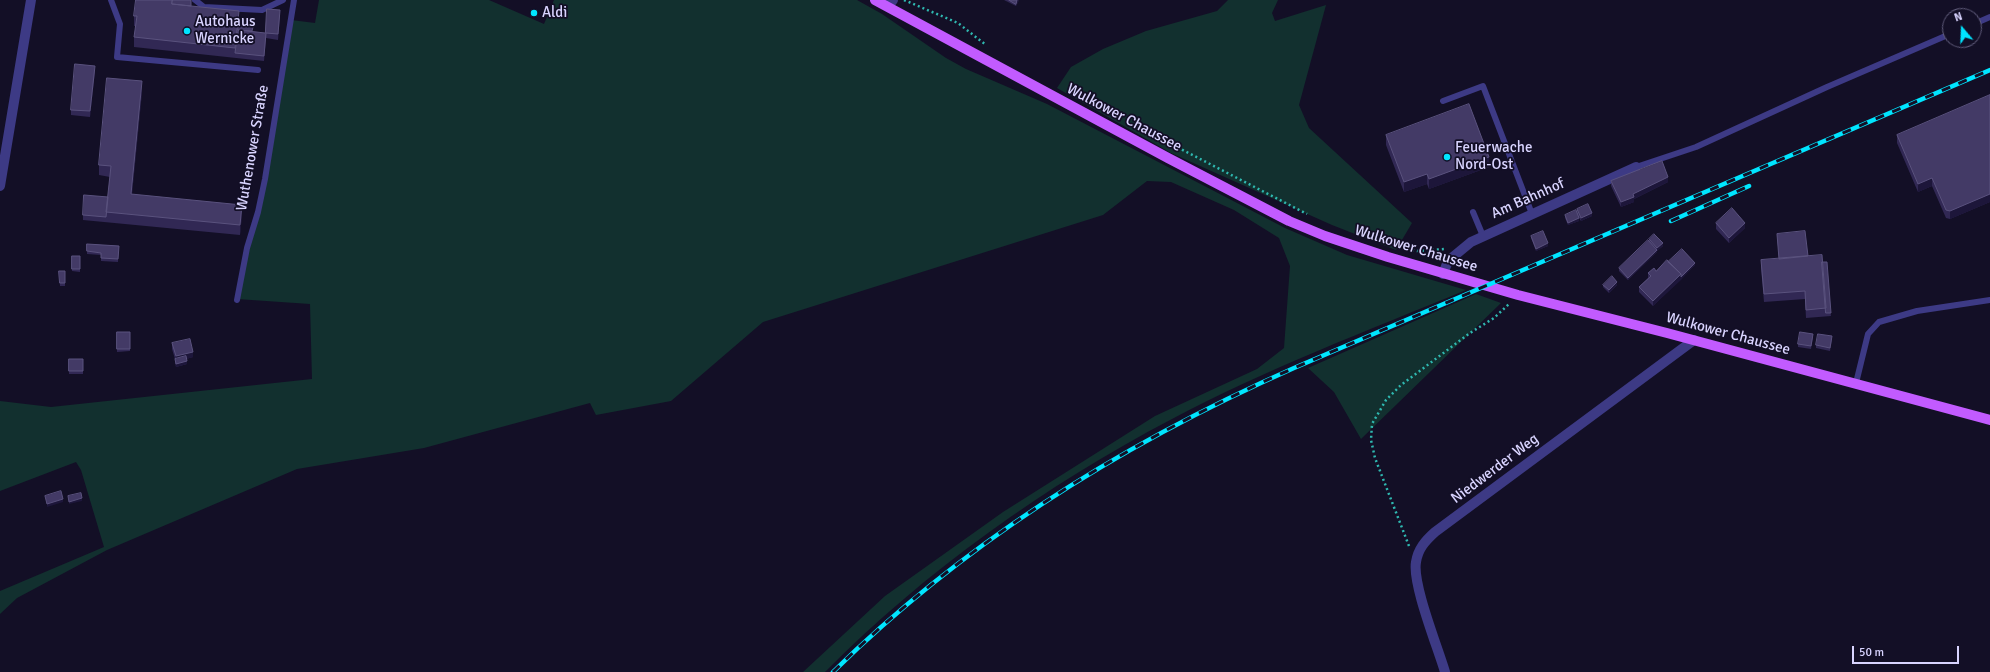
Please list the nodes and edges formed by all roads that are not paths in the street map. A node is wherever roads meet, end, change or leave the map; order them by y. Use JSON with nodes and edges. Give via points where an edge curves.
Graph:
{"nodes":[{"id":1,"x":31,"y":0,"type":"edge"},
{"id":2,"x":111,"y":0,"type":"edge"},
{"id":3,"x":195,"y":0,"type":"edge"},
{"id":4,"x":284,"y":0,"type":"edge"},
{"id":5,"x":294,"y":0,"type":"edge"},
{"id":6,"x":875,"y":0,"type":"edge"},
{"id":7,"x":890,"y":3,"type":"edge"},
{"id":8,"x":1942,"y":37,"type":"edge"},
{"id":9,"x":258,"y":70,"type":"dead end"},
{"id":10,"x":1443,"y":101,"type":"dead end"},
{"id":11,"x":1636,"y":167,"type":"joint"},
{"id":12,"x":0,"y":186,"type":"edge"},
{"id":13,"x":1473,"y":212,"type":"dead end"},
{"id":14,"x":1532,"y":214,"type":"junction"},
{"id":15,"x":1483,"y":236,"type":"junction"},
{"id":16,"x":1443,"y":274,"type":"junction"},
{"id":17,"x":237,"y":300,"type":"dead end"},
{"id":18,"x":1990,"y":300,"type":"edge"},
{"id":19,"x":1694,"y":340,"type":"junction"},
{"id":20,"x":1856,"y":383,"type":"junction"},
{"id":21,"x":1990,"y":420,"type":"edge"},
{"id":22,"x":1445,"y":672,"type":"edge"}],
"edges":[{"from":1,"to":12,"type":"street"},
{"from":2,"to":9,"type":"lane","via":[[120,24],[117,57]]},
{"from":3,"to":4,"type":"lane","via":[[204,7],[262,10]]},
{"from":5,"to":17,"type":"lane","name":"Wuthenower Straße","via":[[265,179]]},
{"from":6,"to":7,"type":"main road","name":"Wulkower Chaussee"},
{"from":7,"to":16,"type":"main road","name":"Wulkower Chaussee","via":[[1168,158],[1289,221],[1325,236]]},
{"from":8,"to":11,"type":"lane","via":[[1696,147]]},
{"from":10,"to":14,"type":"lane","via":[[1483,86]]},
{"from":11,"to":14,"type":"street","name":"Am Bahnhof"},
{"from":13,"to":15,"type":"lane"},
{"from":14,"to":15,"type":"street","name":"Am Bahnhof"},
{"from":15,"to":16,"type":"street","name":"Am Bahnhof","via":[[1471,242],[1448,261]]},
{"from":16,"to":19,"type":"main road","name":"Wulkower Chaussee"},
{"from":18,"to":20,"type":"lane","via":[[1917,311],[1879,322],[1868,334]]},
{"from":19,"to":20,"type":"main road","name":"Wulkower Chaussee"},
{"from":19,"to":22,"type":"street","name":"Niedwerder Weg","via":[[1435,532],[1420,548],[1416,563],[1418,587]]},
{"from":20,"to":21,"type":"main road","name":"Wulkower Chaussee"}]}
